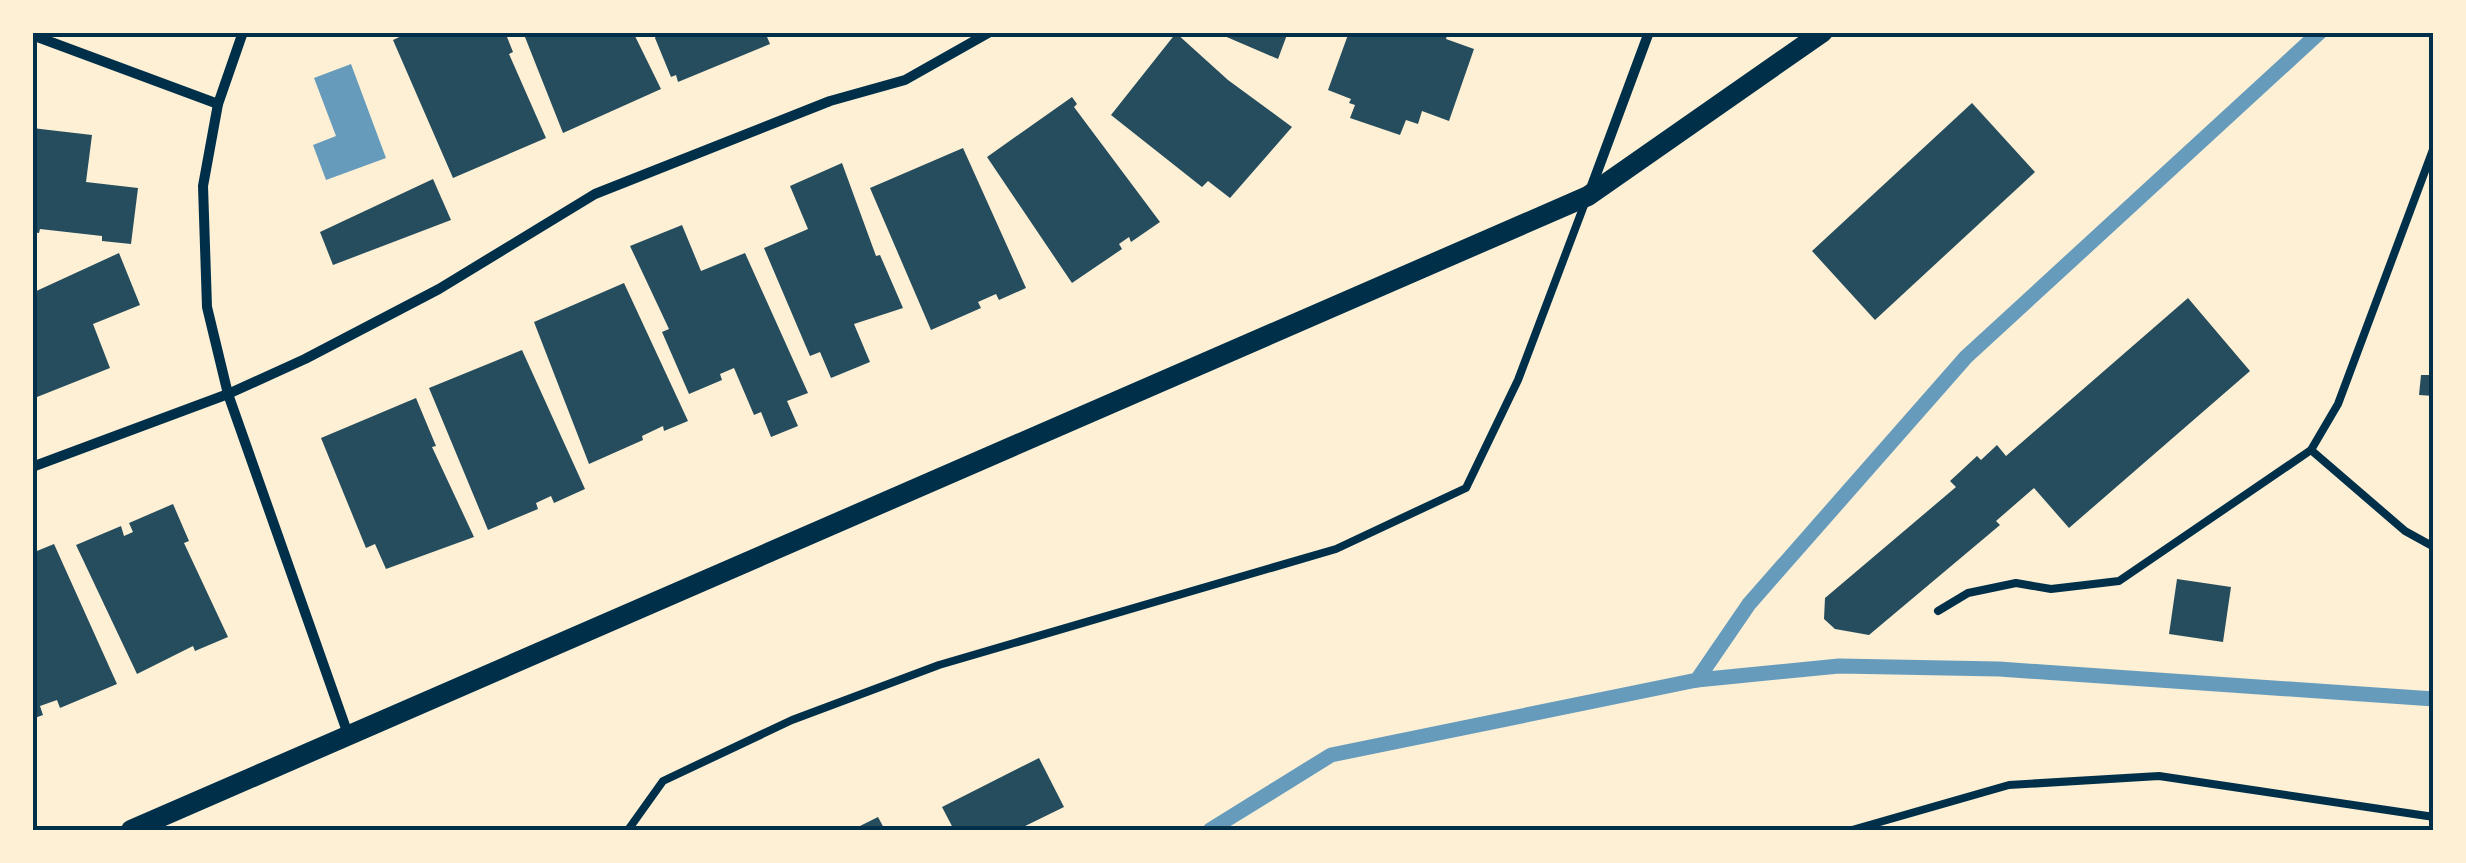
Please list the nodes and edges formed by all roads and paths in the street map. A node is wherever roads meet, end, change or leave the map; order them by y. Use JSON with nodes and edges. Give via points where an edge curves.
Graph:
{"nodes":[{"id":1,"x":243,"y":32,"type":"edge"},
{"id":2,"x":990,"y":32,"type":"edge"},
{"id":3,"x":1649,"y":32,"type":"edge"},
{"id":4,"x":1824,"y":32,"type":"edge"},
{"id":5,"x":32,"y":35,"type":"edge"},
{"id":6,"x":218,"y":104,"type":"junction"},
{"id":7,"x":2434,"y":147,"type":"edge"},
{"id":8,"x":1588,"y":196,"type":"junction"},
{"id":9,"x":228,"y":394,"type":"junction"},
{"id":10,"x":2310,"y":450,"type":"junction"},
{"id":11,"x":32,"y":468,"type":"edge"},
{"id":12,"x":2434,"y":547,"type":"edge"},
{"id":13,"x":1938,"y":611,"type":"dead end"},
{"id":14,"x":349,"y":737,"type":"junction"},
{"id":15,"x":2434,"y":817,"type":"edge"},
{"id":16,"x":132,"y":830,"type":"edge"},
{"id":17,"x":628,"y":830,"type":"edge"},
{"id":18,"x":1852,"y":830,"type":"edge"}],
"edges":[{"from":1,"to":6,"type":"street"},
{"from":2,"to":9,"type":"street","via":[[905,80],[830,101],[595,194],[439,289]]},
{"from":3,"to":8,"type":"street"},
{"from":4,"to":8,"type":"main road"},
{"from":5,"to":6,"type":"street"},
{"from":6,"to":9,"type":"street","via":[[203,186],[208,308]]},
{"from":7,"to":10,"type":"lane","via":[[2338,404]]},
{"from":8,"to":14,"type":"main road"},
{"from":8,"to":17,"type":"lane","via":[[1518,380],[1466,488],[1336,549],[939,665],[792,720],[663,781]]},
{"from":9,"to":11,"type":"street"},
{"from":9,"to":14,"type":"street"},
{"from":10,"to":12,"type":"lane"},
{"from":10,"to":13,"type":"lane","via":[[2119,581],[2051,589],[2016,583],[1968,593]]},
{"from":14,"to":16,"type":"main road"},
{"from":15,"to":18,"type":"lane","via":[[2159,776],[2009,785]]}]}
